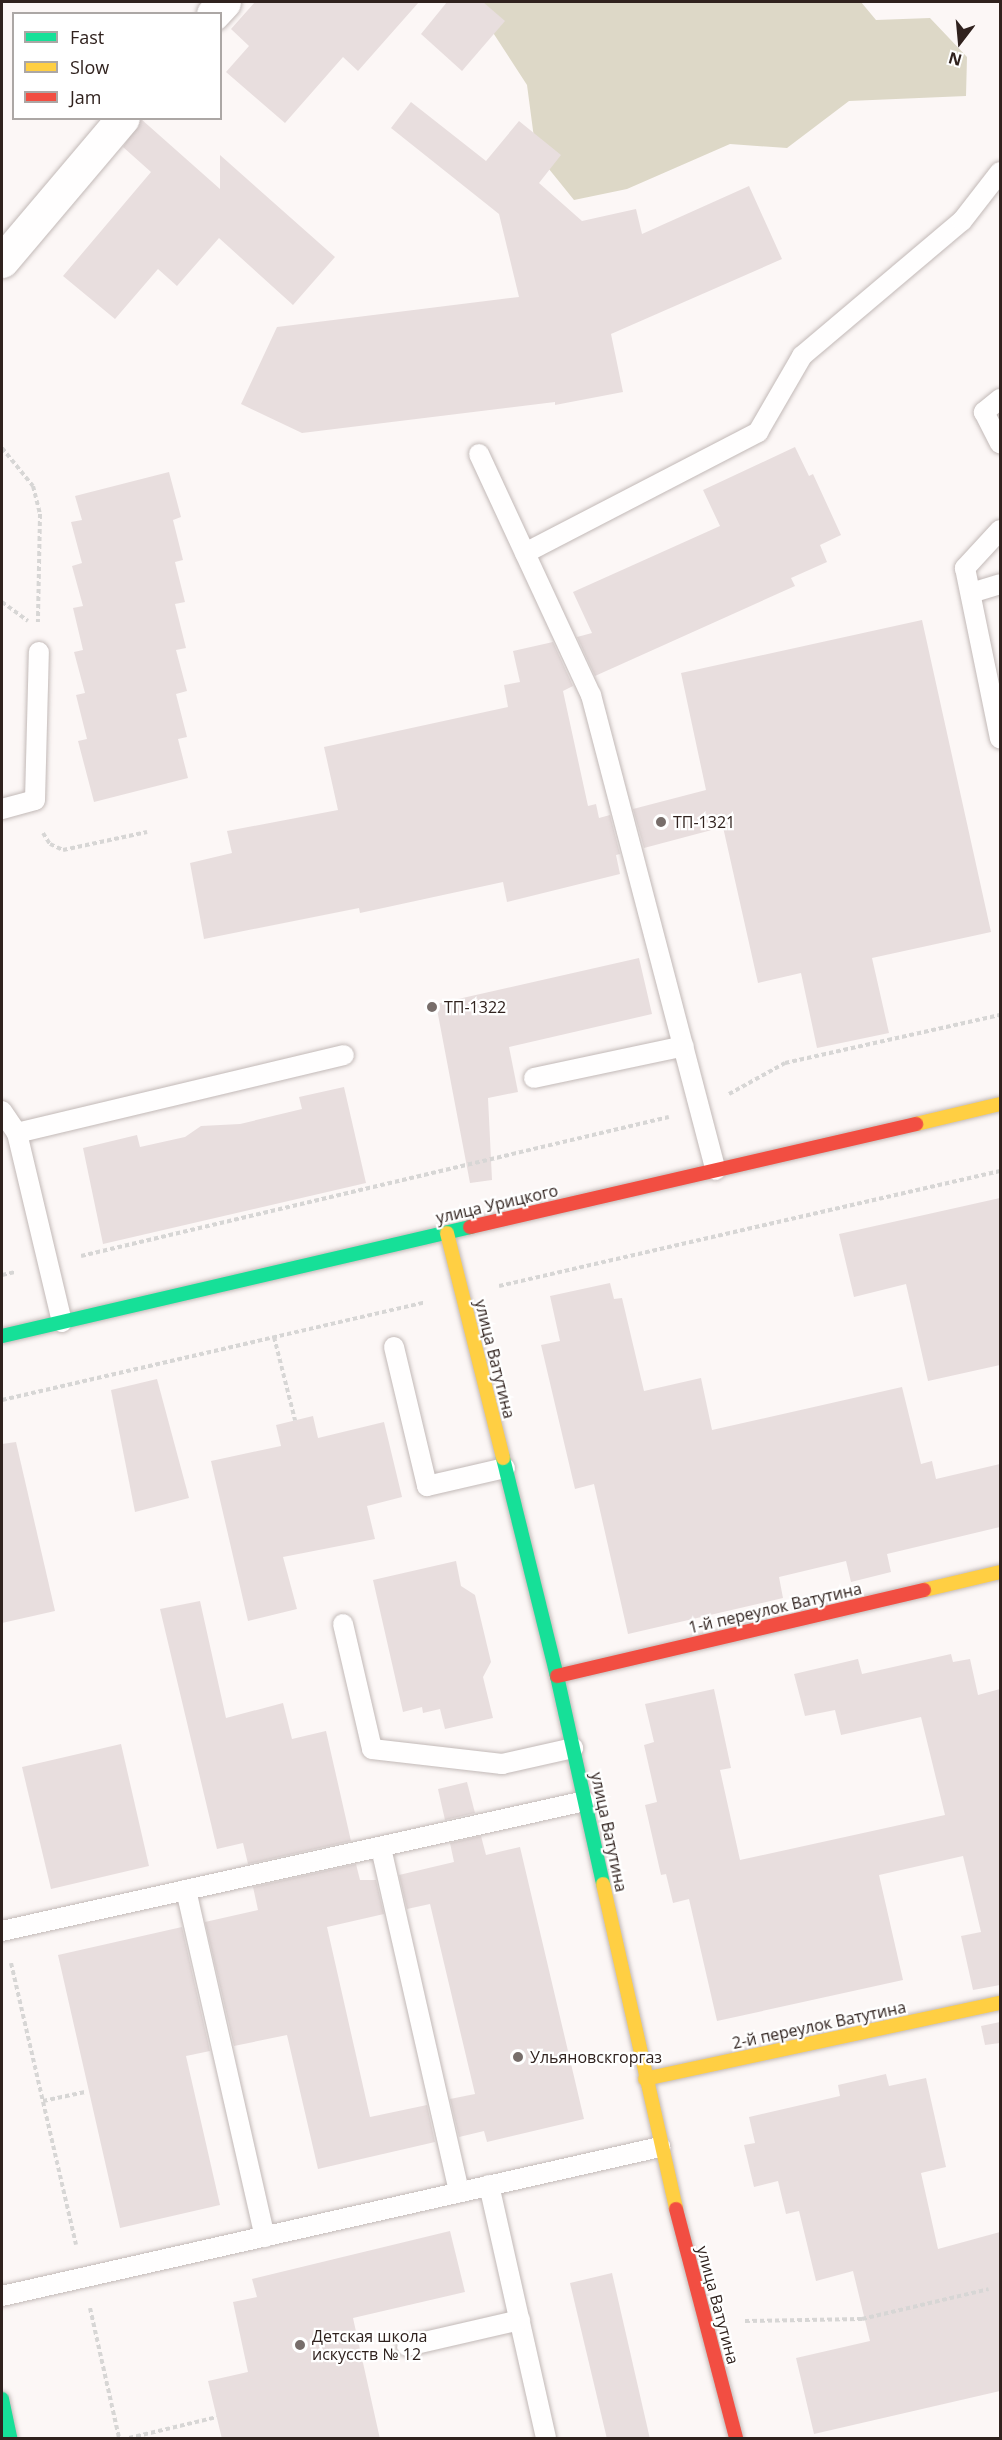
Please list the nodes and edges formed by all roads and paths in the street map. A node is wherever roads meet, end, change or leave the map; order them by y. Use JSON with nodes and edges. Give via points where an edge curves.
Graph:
{"nodes":[{"id":1,"x":121,"y":120,"type":"edge"},
{"id":2,"x":1000,"y":172,"type":"edge"},
{"id":3,"x":2,"y":261,"type":"edge"},
{"id":4,"x":1000,"y":399,"type":"edge"},
{"id":5,"x":1000,"y":443,"type":"edge"},
{"id":6,"x":2,"y":448,"type":"edge"},
{"id":7,"x":478,"y":454,"type":"dead end"},
{"id":8,"x":1000,"y":530,"type":"edge"},
{"id":9,"x":525,"y":553,"type":"junction"},
{"id":10,"x":1000,"y":585,"type":"edge"},
{"id":11,"x":970,"y":594,"type":"junction"},
{"id":12,"x":38,"y":628,"type":"dead end"},
{"id":13,"x":39,"y":652,"type":"dead end"},
{"id":14,"x":1000,"y":738,"type":"edge"},
{"id":15,"x":35,"y":800,"type":"junction"},
{"id":16,"x":2,"y":809,"type":"edge"},
{"id":17,"x":147,"y":832,"type":"dead end"},
{"id":18,"x":1000,"y":1016,"type":"edge"},
{"id":19,"x":684,"y":1046,"type":"junction"},
{"id":20,"x":344,"y":1055,"type":"dead end"},
{"id":21,"x":534,"y":1078,"type":"dead end"},
{"id":22,"x":1000,"y":1104,"type":"edge"},
{"id":23,"x":700,"y":1110,"type":"junction"},
{"id":24,"x":2,"y":1111,"type":"edge"},
{"id":25,"x":17,"y":1133,"type":"junction"},
{"id":26,"x":716,"y":1170,"type":"junction"},
{"id":27,"x":447,"y":1233,"type":"junction"},
{"id":28,"x":48,"y":1264,"type":"junction"},
{"id":29,"x":2,"y":1275,"type":"edge"},
{"id":30,"x":62,"y":1322,"type":"junction"},
{"id":31,"x":2,"y":1336,"type":"edge"},
{"id":32,"x":274,"y":1337,"type":"dead end"},
{"id":33,"x":394,"y":1347,"type":"dead end"},
{"id":34,"x":295,"y":1420,"type":"dead end"},
{"id":35,"x":505,"y":1468,"type":"junction"},
{"id":36,"x":1000,"y":1572,"type":"edge"},
{"id":37,"x":343,"y":1624,"type":"dead end"},
{"id":38,"x":557,"y":1676,"type":"junction"},
{"id":39,"x":573,"y":1748,"type":"junction"},
{"id":40,"x":585,"y":1801,"type":"junction"},
{"id":41,"x":381,"y":1848,"type":"junction"},
{"id":42,"x":186,"y":1890,"type":"junction"},
{"id":43,"x":2,"y":1930,"type":"edge"},
{"id":44,"x":1000,"y":2002,"type":"edge"},
{"id":45,"x":645,"y":2079,"type":"junction"},
{"id":46,"x":85,"y":2092,"type":"dead end"},
{"id":47,"x":43,"y":2101,"type":"junction"},
{"id":48,"x":660,"y":2147,"type":"junction"},
{"id":49,"x":489,"y":2185,"type":"junction"},
{"id":50,"x":459,"y":2192,"type":"junction"},
{"id":51,"x":266,"y":2237,"type":"junction"},
{"id":52,"x":83,"y":2278,"type":"junction"},
{"id":53,"x":989,"y":2289,"type":"dead end"},
{"id":54,"x":2,"y":2296,"type":"edge"},
{"id":55,"x":520,"y":2320,"type":"junction"},
{"id":56,"x":706,"y":2322,"type":"junction"},
{"id":57,"x":407,"y":2346,"type":"dead end"},
{"id":58,"x":2,"y":2399,"type":"edge"},
{"id":59,"x":217,"y":2417,"type":"dead end"},
{"id":60,"x":10,"y":2439,"type":"edge"},
{"id":61,"x":119,"y":2439,"type":"edge"},
{"id":62,"x":129,"y":2439,"type":"edge"},
{"id":63,"x":546,"y":2439,"type":"edge"},
{"id":64,"x":736,"y":2439,"type":"edge"}],
"edges":[{"from":1,"to":3,"type":"street"},
{"from":2,"to":9,"type":"lane","via":[[962,221],[802,356],[758,432]]},
{"from":4,"to":5,"type":"lane","via":[[984,412]]},
{"from":6,"to":12,"type":"path","via":[[33,486],[40,514]]},
{"from":7,"to":9,"type":"lane"},
{"from":8,"to":11,"type":"lane","via":[[965,568]]},
{"from":9,"to":19,"type":"lane","via":[[591,695]]},
{"from":10,"to":11,"type":"lane"},
{"from":11,"to":14,"type":"lane"},
{"from":13,"to":15,"type":"lane"},
{"from":15,"to":16,"type":"lane"},
{"from":15,"to":17,"type":"path","via":[[43,833],[50,844],[63,850]]},
{"from":18,"to":23,"type":"path","via":[[785,1063]]},
{"from":19,"to":21,"type":"lane"},
{"from":19,"to":23,"type":"lane"},
{"from":20,"to":25,"type":"lane"},
{"from":22,"to":26,"type":"street","name":"улица Урицкого"},
{"from":23,"to":26,"type":"lane"},
{"from":23,"to":28,"type":"path"},
{"from":24,"to":25,"type":"lane"},
{"from":25,"to":28,"type":"lane"},
{"from":26,"to":27,"type":"street","name":"улица Урицкого"},
{"from":27,"to":30,"type":"street","name":"улица Урицкого"},
{"from":27,"to":35,"type":"street","name":"улица Ватутина"},
{"from":28,"to":29,"type":"path"},
{"from":28,"to":30,"type":"lane"},
{"from":30,"to":31,"type":"street","name":"улица Урицкого"},
{"from":32,"to":34,"type":"path"},
{"from":33,"to":35,"type":"lane","via":[[427,1486]]},
{"from":35,"to":38,"type":"street","name":"улица Ватутина"},
{"from":36,"to":38,"type":"street","name":"1-й переулок Ватутина"},
{"from":37,"to":39,"type":"lane","via":[[372,1749],[502,1764]]},
{"from":38,"to":39,"type":"street","name":"улица Ватутина"},
{"from":39,"to":40,"type":"street","name":"улица Ватутина"},
{"from":40,"to":41,"type":"lane"},
{"from":40,"to":45,"type":"street","name":"улица Ватутина"},
{"from":41,"to":42,"type":"lane"},
{"from":41,"to":50,"type":"lane"},
{"from":42,"to":43,"type":"lane"},
{"from":42,"to":51,"type":"lane"},
{"from":43,"to":47,"type":"path"},
{"from":44,"to":45,"type":"street","name":"2-й переулок Ватутина"},
{"from":45,"to":48,"type":"street","name":"улица Ватутина"},
{"from":46,"to":47,"type":"path"},
{"from":47,"to":52,"type":"path"},
{"from":48,"to":49,"type":"lane"},
{"from":48,"to":56,"type":"street","name":"улица Ватутина"},
{"from":49,"to":50,"type":"lane"},
{"from":49,"to":55,"type":"lane"},
{"from":50,"to":51,"type":"lane"},
{"from":51,"to":52,"type":"lane"},
{"from":52,"to":54,"type":"lane"},
{"from":52,"to":61,"type":"path"},
{"from":53,"to":56,"type":"path","via":[[862,2319]]},
{"from":55,"to":57,"type":"lane"},
{"from":55,"to":63,"type":"lane"},
{"from":56,"to":64,"type":"street","name":"улица Ватутина"},
{"from":58,"to":60,"type":"street"},
{"from":59,"to":62,"type":"path"}]}
